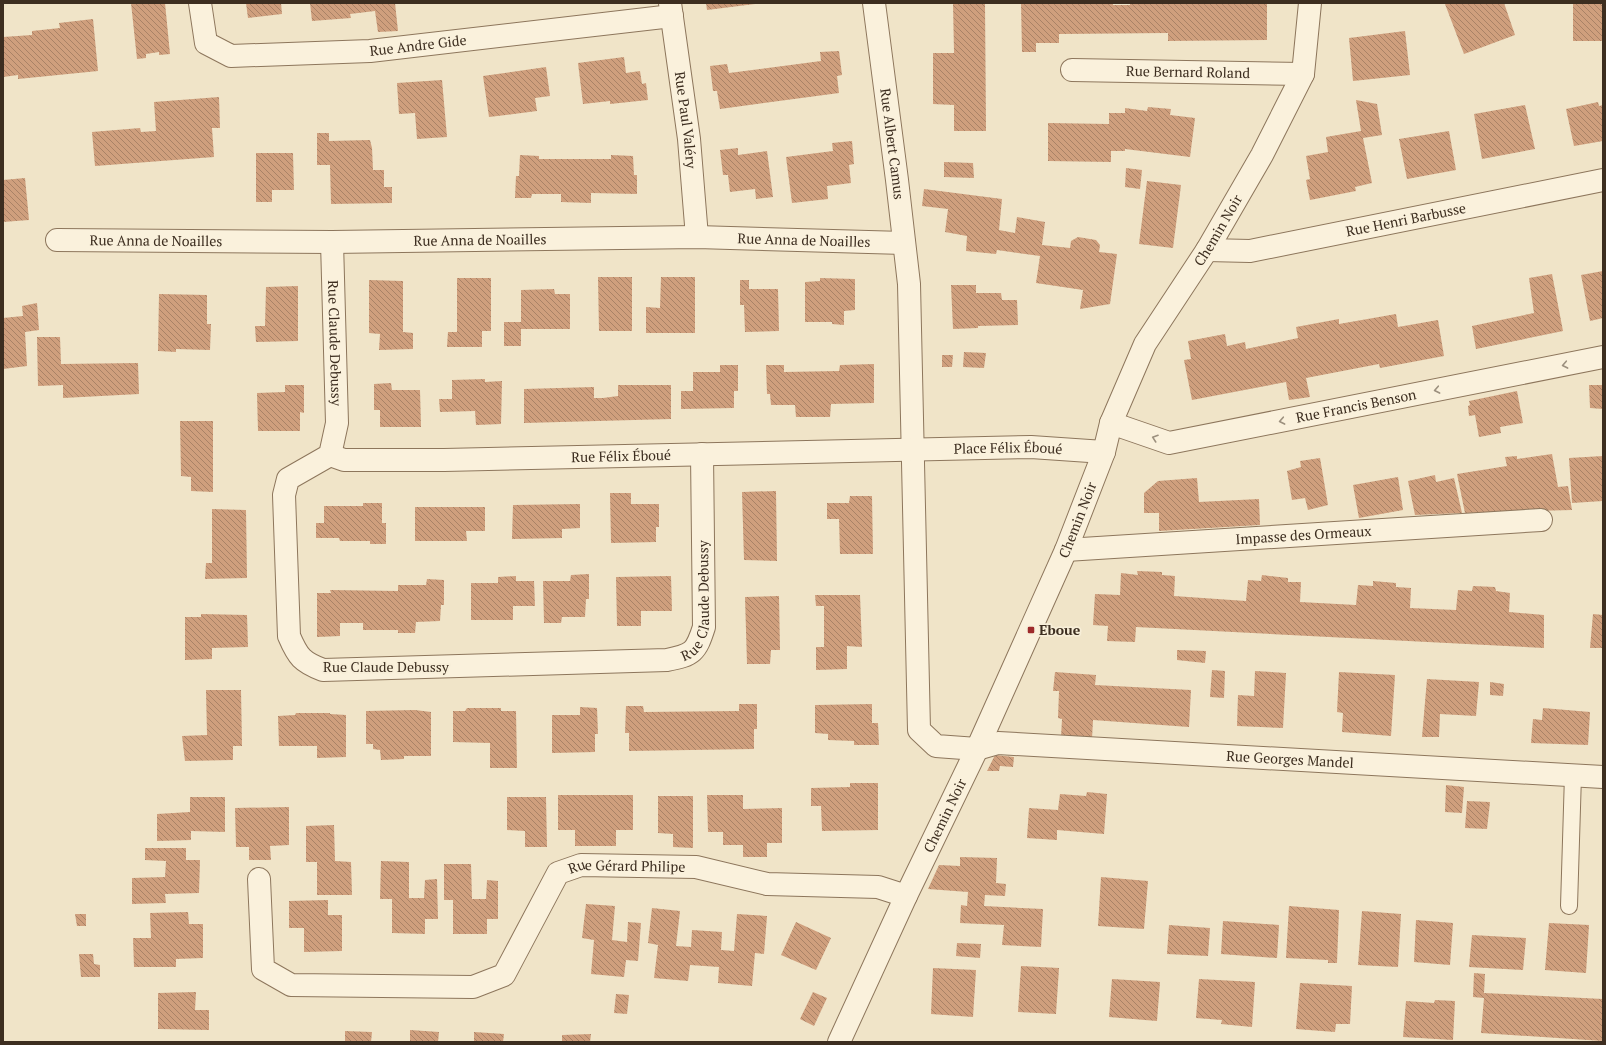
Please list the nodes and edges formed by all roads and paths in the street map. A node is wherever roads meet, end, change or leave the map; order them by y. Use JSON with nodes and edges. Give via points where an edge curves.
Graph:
{"nodes":[{"id":1,"x":200,"y":3,"type":"edge"},
{"id":2,"x":874,"y":3,"type":"edge"},
{"id":3,"x":1310,"y":3,"type":"edge"},
{"id":4,"x":671,"y":9,"type":"edge"},
{"id":5,"x":1072,"y":70,"type":"dead end"},
{"id":6,"x":1303,"y":74,"type":"junction"},
{"id":7,"x":1603,"y":180,"type":"edge"},
{"id":8,"x":697,"y":237,"type":"junction"},
{"id":9,"x":57,"y":240,"type":"dead end"},
{"id":10,"x":332,"y":242,"type":"junction"},
{"id":11,"x":904,"y":243,"type":"junction"},
{"id":12,"x":1207,"y":250,"type":"junction"},
{"id":13,"x":1603,"y":358,"type":"edge"},
{"id":14,"x":1111,"y":423,"type":"junction"},
{"id":15,"x":912,"y":449,"type":"junction"},
{"id":16,"x":1104,"y":452,"type":"junction"},
{"id":17,"x":702,"y":454,"type":"junction"},
{"id":18,"x":330,"y":455,"type":"junction"},
{"id":19,"x":1541,"y":520,"type":"dead end"},
{"id":20,"x":1066,"y":550,"type":"junction"},
{"id":21,"x":977,"y":749,"type":"junction"},
{"id":22,"x":1573,"y":775,"type":"junction"},
{"id":23,"x":1603,"y":777,"type":"edge"},
{"id":24,"x":259,"y":880,"type":"dead end"},
{"id":25,"x":906,"y":896,"type":"junction"},
{"id":26,"x":1569,"y":906,"type":"dead end"},
{"id":27,"x":842,"y":1042,"type":"edge"}],
"edges":[{"from":1,"to":4,"type":"street","name":"Rue Andre Gide","via":[[206,43],[231,56],[370,51]]},
{"from":2,"to":11,"type":"street","name":"Rue Albert Camus"},
{"from":3,"to":6,"type":"street","name":"Chemin Noir"},
{"from":4,"to":8,"type":"street","name":"Rue Paul Valéry","via":[[688,139]]},
{"from":5,"to":6,"type":"street","name":"Rue Bernard Roland"},
{"from":6,"to":12,"type":"street","name":"Chemin Noir","via":[[1262,155]]},
{"from":7,"to":12,"type":"street","name":"Rue Henri Barbusse","via":[[1250,251]]},
{"from":8,"to":10,"type":"street","name":"Rue Anna de Noailles"},
{"from":8,"to":11,"type":"street","name":"Rue Anna de Noailles"},
{"from":9,"to":10,"type":"street","name":"Rue Anna de Noailles"},
{"from":10,"to":18,"type":"street","name":"Rue Claude Debussy","via":[[337,423]]},
{"from":11,"to":15,"type":"street","name":"Rue Albert Camus","via":[[909,284]]},
{"from":12,"to":14,"type":"street","name":"Chemin Noir","via":[[1145,344]]},
{"from":13,"to":14,"type":"street","name":"Rue Francis Benson","one_way":true,"via":[[1169,443]]},
{"from":14,"to":16,"type":"street","name":"Chemin Noir"},
{"from":15,"to":16,"type":"street","name":"Place Félix Éboué","via":[[1031,447]]},
{"from":15,"to":17,"type":"street","name":"Rue Félix Éboué"},
{"from":15,"to":21,"type":"street","name":"Rue Albert Camus","via":[[918,730],[936,746]]},
{"from":16,"to":20,"type":"street","name":"Chemin Noir"},
{"from":17,"to":18,"type":"street","name":"Rue Félix Éboué","via":[[444,460],[344,460]]},
{"from":17,"to":18,"type":"street","name":"Rue Claude Debussy","via":[[704,627],[698,645],[685,657],[659,660],[323,670],[309,664],[296,653],[289,636],[284,495],[288,479]]},
{"from":19,"to":20,"type":"street","name":"Impasse des Ormeaux"},
{"from":20,"to":21,"type":"street","name":"Chemin Noir"},
{"from":21,"to":22,"type":"street","name":"Rue Georges Mandel","via":[[998,743]]},
{"from":21,"to":25,"type":"street","name":"Chemin Noir"},
{"from":22,"to":23,"type":"street","name":"Rue Georges Mandel"},
{"from":22,"to":26,"type":"lane"},
{"from":24,"to":25,"type":"street","name":"Rue Gérard Philipe","via":[[263,969],[291,985],[473,987],[504,975],[558,873],[581,865],[696,867],[767,884],[878,888]]},
{"from":25,"to":27,"type":"street","name":"Chemin Noir"}]}
